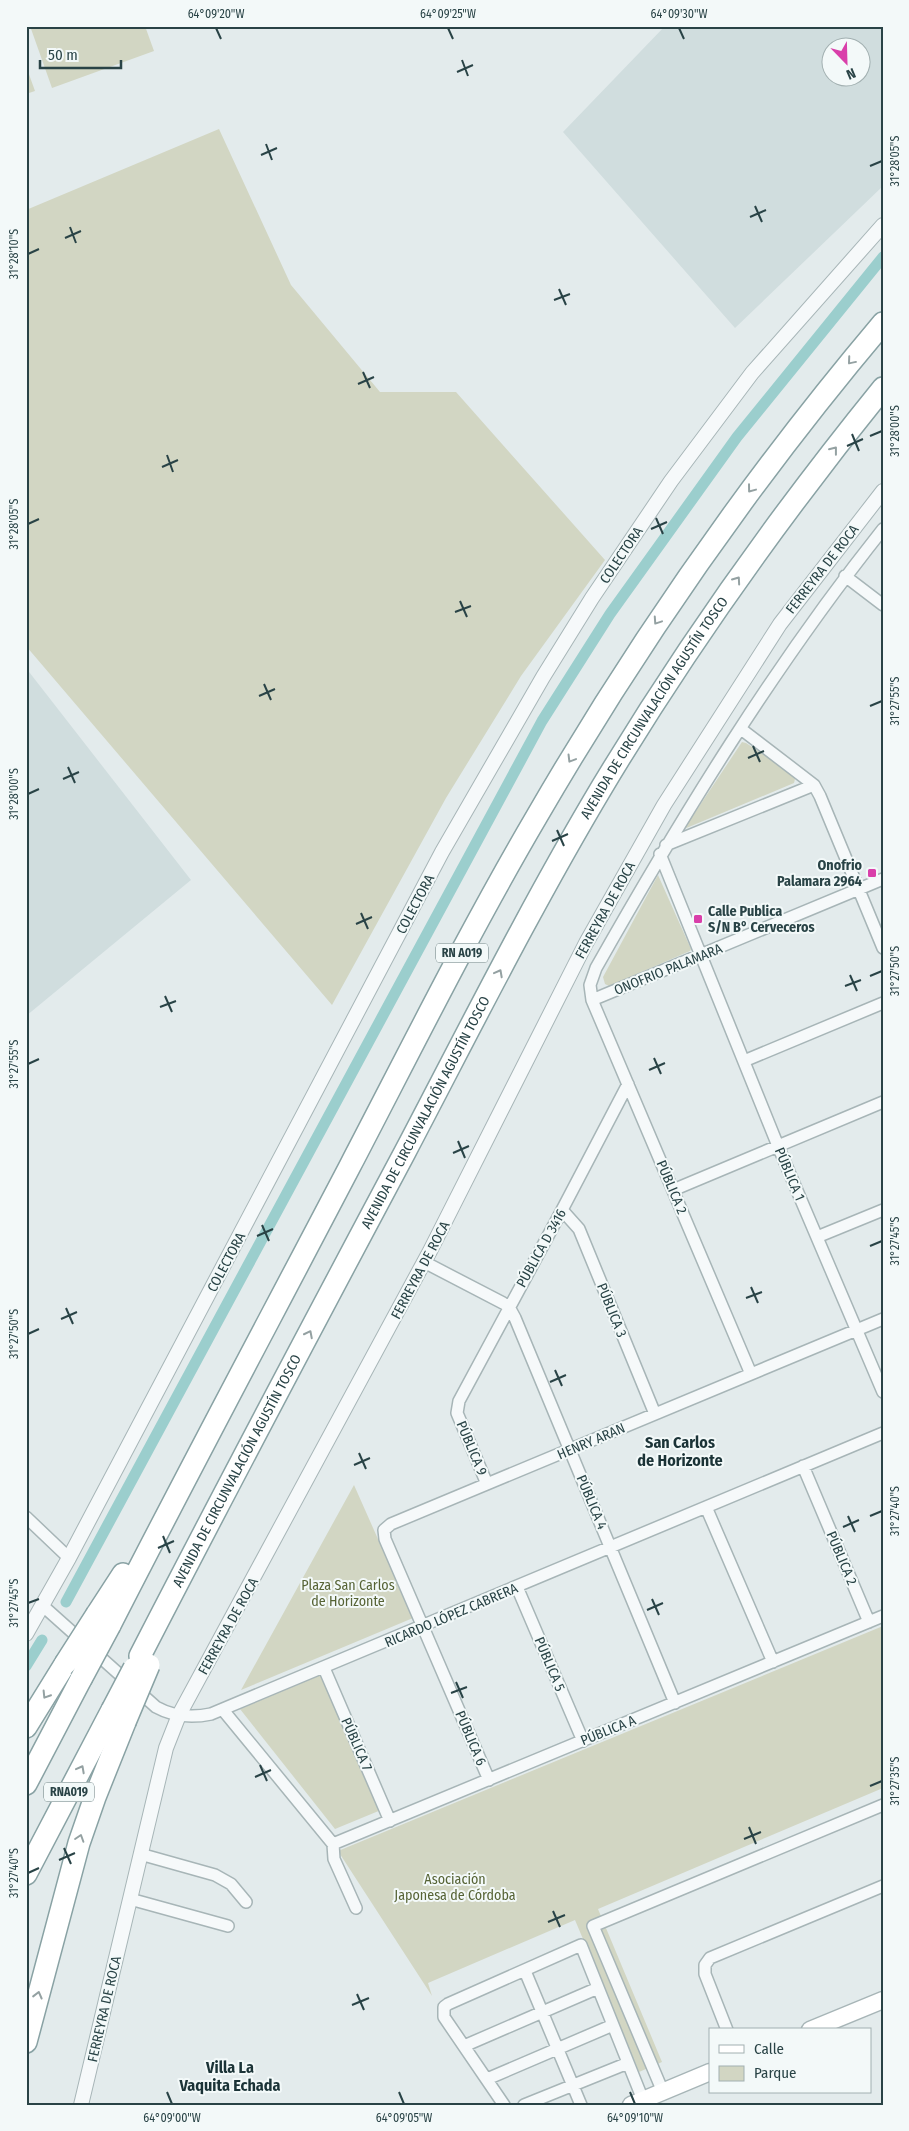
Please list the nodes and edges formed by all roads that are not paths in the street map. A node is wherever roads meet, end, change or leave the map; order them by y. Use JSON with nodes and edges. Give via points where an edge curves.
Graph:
{"nodes":[{"id":1,"x":883,"y":224,"type":"edge"},
{"id":2,"x":883,"y":324,"type":"edge"},
{"id":3,"x":883,"y":388,"type":"edge"},
{"id":4,"x":883,"y":491,"type":"edge"},
{"id":5,"x":883,"y":529,"type":"edge"},
{"id":6,"x":845,"y":576,"type":"junction"},
{"id":7,"x":883,"y":605,"type":"edge"},
{"id":8,"x":741,"y":728,"type":"junction"},
{"id":9,"x":814,"y":785,"type":"junction"},
{"id":10,"x":663,"y":850,"type":"junction"},
{"id":11,"x":883,"y":879,"type":"edge"},
{"id":12,"x":859,"y":890,"type":"junction"},
{"id":13,"x":883,"y":948,"type":"edge"},
{"id":14,"x":701,"y":956,"type":"junction"},
{"id":15,"x":592,"y":1000,"type":"junction"},
{"id":16,"x":883,"y":1003,"type":"edge"},
{"id":17,"x":744,"y":1061,"type":"junction"},
{"id":18,"x":628,"y":1084,"type":"junction"},
{"id":19,"x":883,"y":1102,"type":"edge"},
{"id":20,"x":778,"y":1146,"type":"junction"},
{"id":21,"x":673,"y":1190,"type":"junction"},
{"id":22,"x":562,"y":1210,"type":"junction"},
{"id":23,"x":883,"y":1210,"type":"edge"},
{"id":24,"x":817,"y":1237,"type":"junction"},
{"id":25,"x":424,"y":1262,"type":"junction"},
{"id":26,"x":509,"y":1307,"type":"junction"},
{"id":27,"x":883,"y":1319,"type":"edge"},
{"id":28,"x":856,"y":1330,"type":"junction"},
{"id":29,"x":751,"y":1374,"type":"junction"},
{"id":30,"x":883,"y":1392,"type":"edge"},
{"id":31,"x":457,"y":1413,"type":"joint"},
{"id":32,"x":655,"y":1414,"type":"junction"},
{"id":33,"x":883,"y":1433,"type":"edge"},
{"id":34,"x":570,"y":1450,"type":"junction"},
{"id":35,"x":803,"y":1466,"type":"junction"},
{"id":36,"x":487,"y":1484,"type":"junction"},
{"id":37,"x":706,"y":1507,"type":"junction"},
{"id":38,"x":26,"y":1517,"type":"edge"},
{"id":39,"x":384,"y":1530,"type":"joint"},
{"id":40,"x":611,"y":1547,"type":"junction"},
{"id":41,"x":69,"y":1558,"type":"junction"},
{"id":42,"x":516,"y":1587,"type":"junction"},
{"id":43,"x":43,"y":1606,"type":"junction"},
{"id":44,"x":883,"y":1616,"type":"edge"},
{"id":45,"x":103,"y":1620,"type":"junction"},
{"id":46,"x":870,"y":1622,"type":"junction"},
{"id":47,"x":424,"y":1626,"type":"junction"},
{"id":48,"x":26,"y":1634,"type":"edge"},
{"id":49,"x":145,"y":1661,"type":"joint"},
{"id":50,"x":773,"y":1662,"type":"junction"},
{"id":51,"x":324,"y":1668,"type":"junction"},
{"id":52,"x":675,"y":1702,"type":"junction"},
{"id":53,"x":223,"y":1710,"type":"junction"},
{"id":54,"x":179,"y":1715,"type":"junction"},
{"id":55,"x":118,"y":1716,"type":"junction"},
{"id":56,"x":26,"y":1726,"type":"edge"},
{"id":57,"x":583,"y":1741,"type":"junction"},
{"id":58,"x":489,"y":1780,"type":"junction"},
{"id":59,"x":26,"y":1784,"type":"edge"},
{"id":60,"x":883,"y":1805,"type":"edge"},
{"id":61,"x":390,"y":1820,"type":"junction"},
{"id":62,"x":333,"y":1844,"type":"junction"},
{"id":63,"x":140,"y":1854,"type":"junction"},
{"id":64,"x":26,"y":1874,"type":"edge"},
{"id":65,"x":883,"y":1886,"type":"edge"},
{"id":66,"x":130,"y":1899,"type":"junction"},
{"id":67,"x":246,"y":1902,"type":"dead end"},
{"id":68,"x":356,"y":1908,"type":"dead end"},
{"id":69,"x":228,"y":1926,"type":"dead end"},
{"id":70,"x":525,"y":1971,"type":"junction"},
{"id":71,"x":598,"y":1988,"type":"junction"},
{"id":72,"x":883,"y":2000,"type":"edge"},
{"id":73,"x":542,"y":2012,"type":"junction"},
{"id":74,"x":613,"y":2025,"type":"junction"},
{"id":75,"x":726,"y":2028,"type":"edge"},
{"id":76,"x":815,"y":2028,"type":"edge"},
{"id":77,"x":26,"y":2042,"type":"edge"},
{"id":78,"x":464,"y":2046,"type":"junction"},
{"id":79,"x":557,"y":2049,"type":"junction"},
{"id":80,"x":628,"y":2063,"type":"junction"},
{"id":81,"x":709,"y":2072,"type":"edge"},
{"id":82,"x":487,"y":2079,"type":"junction"},
{"id":83,"x":572,"y":2085,"type":"junction"},
{"id":84,"x":663,"y":2092,"type":"junction"},
{"id":85,"x":637,"y":2102,"type":"edge"},
{"id":86,"x":81,"y":2105,"type":"edge"},
{"id":87,"x":504,"y":2105,"type":"edge"},
{"id":88,"x":524,"y":2105,"type":"edge"},
{"id":89,"x":580,"y":2105,"type":"edge"}],
"edges":[{"from":1,"to":41,"type":"street","name":"COLECTORA","via":[[752,373],[694,450],[592,598],[548,670],[442,852]]},
{"from":2,"to":45,"type":"highway","number":"RN A019","one_way":true,"via":[[791,436],[704,554],[572,756],[463,950],[173,1505],[118,1581]]},
{"from":49,"to":3,"type":"highway","name":"AVENIDA DE CIRCUNVALACIÓN AGUSTÍN TOSCO","number":"RN A019","one_way":true,"via":[[282,1386],[499,972],[603,785],[729,590]]},
{"from":4,"to":25,"type":"street","name":"FERREYRA DE ROCA","via":[[780,624],[664,805],[586,943]]},
{"from":5,"to":6,"type":"street","name":"FERREYRA DE ROCA"},
{"from":6,"to":7,"type":"street"},
{"from":6,"to":8,"type":"street","via":[[805,630]]},
{"from":8,"to":9,"type":"street"},
{"from":8,"to":10,"type":"street"},
{"from":9,"to":10,"type":"street"},
{"from":9,"to":12,"type":"street"},
{"from":10,"to":14,"type":"street","name":"PÚBLICA 1"},
{"from":10,"to":15,"type":"street","via":[[596,968],[590,985]]},
{"from":11,"to":12,"type":"street","name":"ONOFRIO PALAMARA"},
{"from":12,"to":13,"type":"street"},
{"from":12,"to":14,"type":"street","name":"ONOFRIO PALAMARA"},
{"from":14,"to":15,"type":"street","name":"ONOFRIO PALAMARA"},
{"from":14,"to":17,"type":"street","name":"PÚBLICA 1"},
{"from":15,"to":18,"type":"street","name":"PÚBLICA 2"},
{"from":16,"to":17,"type":"street"},
{"from":17,"to":20,"type":"street","name":"PÚBLICA 1"},
{"from":18,"to":21,"type":"street","name":"PÚBLICA 2"},
{"from":18,"to":22,"type":"street","name":"PÚBLICA D 3416"},
{"from":19,"to":20,"type":"street"},
{"from":20,"to":21,"type":"street"},
{"from":20,"to":24,"type":"street","name":"PÚBLICA 1"},
{"from":21,"to":29,"type":"street","name":"PÚBLICA 2"},
{"from":22,"to":26,"type":"street","name":"PÚBLICA D 3416"},
{"from":22,"to":32,"type":"street","name":"PÚBLICA 3","via":[[579,1229]]},
{"from":23,"to":24,"type":"street"},
{"from":24,"to":28,"type":"street","name":"PÚBLICA 1"},
{"from":25,"to":26,"type":"street"},
{"from":25,"to":54,"type":"street","name":"FERREYRA DE ROCA"},
{"from":26,"to":31,"type":"street","name":"PÚBLICA D 3416","via":[[459,1401]]},
{"from":26,"to":34,"type":"street","name":"PÚBLICA 4"},
{"from":27,"to":28,"type":"street","name":"HENRY ARAN"},
{"from":28,"to":29,"type":"street","name":"HENRY ARAN"},
{"from":28,"to":30,"type":"street","name":"PÚBLICA 1"},
{"from":29,"to":32,"type":"street","name":"HENRY ARAN"},
{"from":31,"to":36,"type":"street","name":"PÚBLICA 9"},
{"from":32,"to":34,"type":"street","name":"HENRY ARAN"},
{"from":33,"to":35,"type":"street","name":"RICARDO LÓPEZ CABRERA"},
{"from":34,"to":36,"type":"street","name":"HENRY ARAN"},
{"from":34,"to":40,"type":"street","name":"PÚBLICA 4"},
{"from":35,"to":37,"type":"street","name":"RICARDO LÓPEZ CABRERA"},
{"from":35,"to":46,"type":"street","name":"PÚBLICA 2"},
{"from":36,"to":39,"type":"street","name":"HENRY ARAN","via":[[391,1524]]},
{"from":37,"to":40,"type":"street","name":"RICARDO LÓPEZ CABRERA"},
{"from":37,"to":50,"type":"street"},
{"from":38,"to":41,"type":"street"},
{"from":39,"to":47,"type":"street","name":"PÚBLICA 6","via":[[385,1539]]},
{"from":40,"to":42,"type":"street","name":"RICARDO LÓPEZ CABRERA"},
{"from":40,"to":52,"type":"street","name":"PÚBLICA 4"},
{"from":41,"to":43,"type":"street","name":"COLECTORA"},
{"from":42,"to":47,"type":"street","name":"RICARDO LÓPEZ CABRERA"},
{"from":42,"to":57,"type":"street","name":"PÚBLICA 5"},
{"from":43,"to":48,"type":"street","name":"COLECTORA"},
{"from":43,"to":54,"type":"street","name":"RICARDO LÓPEZ CABRERA","via":[[150,1704],[166,1713]]},
{"from":44,"to":46,"type":"street","name":"PÚBLICA A"},
{"from":45,"to":56,"type":"highway","one_way":true,"bridge":true,"via":[[65,1664]]},
{"from":45,"to":59,"type":"highway","number":"RNA019","bridge":true,"via":[[81,1679]]},
{"from":46,"to":50,"type":"street","name":"PÚBLICA A"},
{"from":47,"to":51,"type":"street","name":"RICARDO LÓPEZ CABRERA"},
{"from":47,"to":58,"type":"street","name":"PÚBLICA 6"},
{"from":49,"to":55,"type":"highway","name":"AVENIDA DE CIRCUNVALACIÓN AGUSTÍN TOSCO","number":"RNA019","bridge":true},
{"from":50,"to":52,"type":"street","name":"PÚBLICA A"},
{"from":51,"to":53,"type":"street","name":"RICARDO LÓPEZ CABRERA"},
{"from":51,"to":61,"type":"street","name":"PÚBLICA 7"},
{"from":52,"to":57,"type":"street","name":"PÚBLICA A"},
{"from":53,"to":54,"type":"street","name":"RICARDO LÓPEZ CABRERA","via":[[195,1717]]},
{"from":53,"to":62,"type":"street"},
{"from":54,"to":63,"type":"street","name":"FERREYRA DE ROCA","via":[[166,1748]]},
{"from":64,"to":55,"type":"highway","name":"AVENIDA DE CIRCUNVALACIÓN AGUSTÍN TOSCO","number":"RNA019","one_way":true},
{"from":77,"to":55,"type":"highway","one_way":true,"via":[[79,1843]]},
{"from":57,"to":58,"type":"street","name":"PÚBLICA A"},
{"from":58,"to":61,"type":"street","name":"PÚBLICA A"},
{"from":60,"to":84,"type":"street","via":[[593,1926]]},
{"from":61,"to":62,"type":"street","name":"PÚBLICA A"},
{"from":62,"to":68,"type":"street","via":[[334,1858]]},
{"from":63,"to":66,"type":"street","name":"FERREYRA DE ROCA"},
{"from":63,"to":67,"type":"street","via":[[215,1874],[231,1884]]},
{"from":65,"to":75,"type":"street","via":[[710,1958],[705,1965],[705,1974]]},
{"from":66,"to":69,"type":"street"},
{"from":66,"to":86,"type":"street","name":"FERREYRA DE ROCA"},
{"from":70,"to":71,"type":"street","via":[[581,1945]]},
{"from":70,"to":73,"type":"street"},
{"from":70,"to":78,"type":"street","via":[[444,2007],[444,2017]]},
{"from":71,"to":73,"type":"street"},
{"from":71,"to":74,"type":"street"},
{"from":72,"to":76,"type":"main road"},
{"from":73,"to":78,"type":"street"},
{"from":73,"to":79,"type":"street"},
{"from":74,"to":79,"type":"street"},
{"from":74,"to":80,"type":"street"},
{"from":78,"to":82,"type":"street"},
{"from":79,"to":82,"type":"street"},
{"from":79,"to":83,"type":"street"},
{"from":80,"to":83,"type":"street"},
{"from":80,"to":85,"type":"street"},
{"from":81,"to":84,"type":"main road"},
{"from":82,"to":87,"type":"street"},
{"from":83,"to":88,"type":"street"},
{"from":83,"to":89,"type":"street"},
{"from":84,"to":85,"type":"main road"}]}
